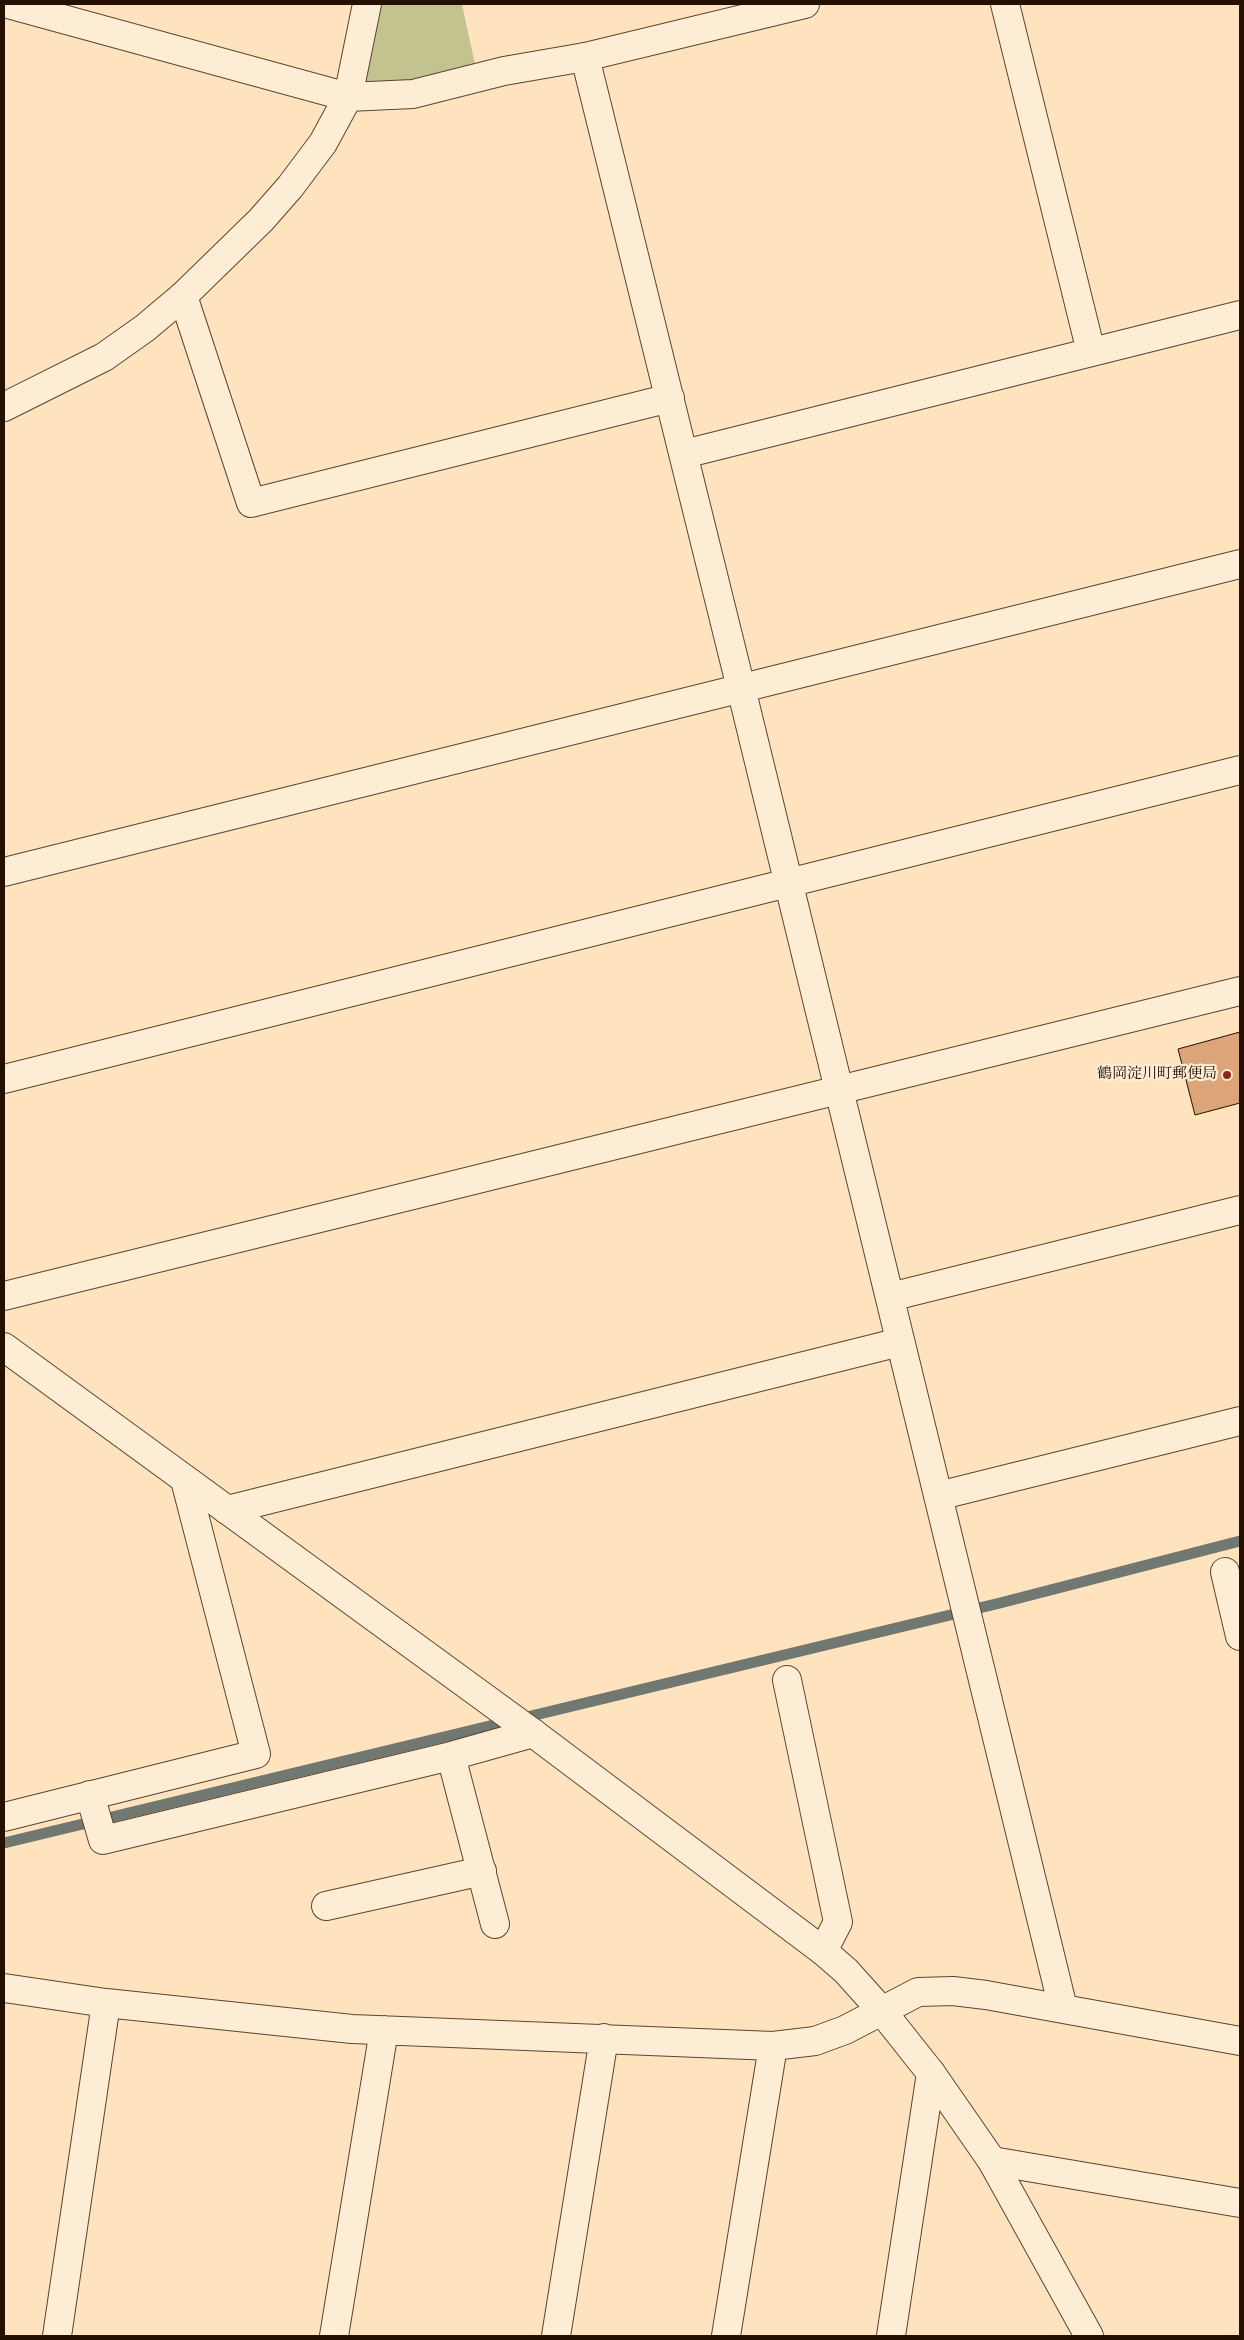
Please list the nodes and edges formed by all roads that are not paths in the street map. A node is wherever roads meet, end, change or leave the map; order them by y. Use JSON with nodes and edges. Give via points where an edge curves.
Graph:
{"nodes":[{"id":1,"x":8,"y":4,"type":"edge"},
{"id":2,"x":367,"y":4,"type":"edge"},
{"id":3,"x":806,"y":4,"type":"edge"},
{"id":4,"x":1005,"y":4,"type":"edge"},
{"id":5,"x":585,"y":57,"type":"junction"},
{"id":6,"x":348,"y":97,"type":"junction"},
{"id":7,"x":183,"y":296,"type":"junction"},
{"id":8,"x":1240,"y":315,"type":"edge"},
{"id":9,"x":1091,"y":352,"type":"junction"},
{"id":10,"x":670,"y":398,"type":"junction"},
{"id":11,"x":4,"y":407,"type":"edge"},
{"id":12,"x":684,"y":454,"type":"junction"},
{"id":13,"x":1240,"y":564,"type":"edge"},
{"id":14,"x":741,"y":688,"type":"junction"},
{"id":15,"x":1240,"y":770,"type":"edge"},
{"id":16,"x":4,"y":872,"type":"edge"},
{"id":17,"x":788,"y":882,"type":"junction"},
{"id":18,"x":1240,"y":992,"type":"edge"},
{"id":19,"x":4,"y":1079,"type":"edge"},
{"id":20,"x":840,"y":1091,"type":"junction"},
{"id":21,"x":1240,"y":1210,"type":"edge"},
{"id":22,"x":4,"y":1296,"type":"edge"},
{"id":23,"x":890,"y":1297,"type":"junction"},
{"id":24,"x":900,"y":1342,"type":"junction"},
{"id":25,"x":4,"y":1347,"type":"edge"},
{"id":26,"x":1240,"y":1421,"type":"edge"},
{"id":27,"x":185,"y":1480,"type":"junction"},
{"id":28,"x":938,"y":1496,"type":"junction"},
{"id":29,"x":227,"y":1510,"type":"junction"},
{"id":30,"x":1226,"y":1572,"type":"dead end"},
{"id":31,"x":1240,"y":1636,"type":"edge"},
{"id":32,"x":787,"y":1680,"type":"dead end"},
{"id":33,"x":533,"y":1734,"type":"junction"},
{"id":34,"x":451,"y":1756,"type":"junction"},
{"id":35,"x":90,"y":1796,"type":"junction"},
{"id":36,"x":4,"y":1817,"type":"edge"},
{"id":37,"x":482,"y":1871,"type":"junction"},
{"id":38,"x":326,"y":1906,"type":"dead end"},
{"id":39,"x":495,"y":1924,"type":"dead end"},
{"id":40,"x":823,"y":1951,"type":"junction"},
{"id":41,"x":4,"y":1988,"type":"edge"},
{"id":42,"x":106,"y":2003,"type":"junction"},
{"id":43,"x":1063,"y":2008,"type":"junction"},
{"id":44,"x":881,"y":2010,"type":"junction"},
{"id":45,"x":384,"y":2030,"type":"junction"},
{"id":46,"x":604,"y":2038,"type":"junction"},
{"id":47,"x":1240,"y":2041,"type":"edge"},
{"id":48,"x":773,"y":2046,"type":"junction"},
{"id":49,"x":931,"y":2073,"type":"junction"},
{"id":50,"x":992,"y":2161,"type":"junction"},
{"id":51,"x":1240,"y":2203,"type":"edge"},
{"id":52,"x":57,"y":2336,"type":"edge"},
{"id":53,"x":334,"y":2336,"type":"edge"},
{"id":54,"x":556,"y":2336,"type":"edge"},
{"id":55,"x":726,"y":2336,"type":"edge"},
{"id":56,"x":891,"y":2336,"type":"edge"},
{"id":57,"x":1089,"y":2336,"type":"edge"}],
"edges":[{"from":1,"to":6,"type":"street"},
{"from":2,"to":6,"type":"street"},
{"from":3,"to":5,"type":"street"},
{"from":4,"to":9,"type":"street"},
{"from":5,"to":6,"type":"street","via":[[504,71],[413,94]]},
{"from":5,"to":10,"type":"street"},
{"from":6,"to":7,"type":"street","via":[[323,143],[290,187]]},
{"from":7,"to":10,"type":"street","via":[[251,503]]},
{"from":7,"to":11,"type":"street","via":[[104,357]]},
{"from":8,"to":9,"type":"street"},
{"from":9,"to":12,"type":"street"},
{"from":10,"to":12,"type":"street"},
{"from":12,"to":14,"type":"street"},
{"from":13,"to":14,"type":"street"},
{"from":14,"to":16,"type":"street"},
{"from":14,"to":17,"type":"street"},
{"from":15,"to":17,"type":"street"},
{"from":17,"to":19,"type":"street"},
{"from":17,"to":20,"type":"street"},
{"from":18,"to":20,"type":"street"},
{"from":20,"to":22,"type":"street"},
{"from":20,"to":23,"type":"street"},
{"from":21,"to":23,"type":"street"},
{"from":23,"to":24,"type":"street"},
{"from":24,"to":28,"type":"street"},
{"from":24,"to":29,"type":"street"},
{"from":25,"to":27,"type":"street"},
{"from":26,"to":28,"type":"street"},
{"from":27,"to":29,"type":"street"},
{"from":27,"to":35,"type":"street","via":[[256,1754]]},
{"from":28,"to":43,"type":"street"},
{"from":29,"to":33,"type":"street"},
{"from":30,"to":31,"type":"street"},
{"from":32,"to":40,"type":"street","via":[[838,1922]]},
{"from":33,"to":34,"type":"street"},
{"from":33,"to":40,"type":"street"},
{"from":34,"to":35,"type":"street","via":[[103,1840]]},
{"from":34,"to":37,"type":"street"},
{"from":35,"to":36,"type":"street"},
{"from":37,"to":38,"type":"street"},
{"from":37,"to":39,"type":"street"},
{"from":40,"to":44,"type":"street"},
{"from":41,"to":42,"type":"street"},
{"from":42,"to":45,"type":"street"},
{"from":42,"to":52,"type":"street"},
{"from":43,"to":44,"type":"street","via":[[952,1991],[918,1992]]},
{"from":43,"to":47,"type":"street"},
{"from":44,"to":48,"type":"street","via":[[845,2030],[815,2041]]},
{"from":44,"to":49,"type":"street"},
{"from":45,"to":46,"type":"street"},
{"from":45,"to":53,"type":"street"},
{"from":46,"to":48,"type":"street"},
{"from":46,"to":54,"type":"street"},
{"from":48,"to":55,"type":"street"},
{"from":49,"to":50,"type":"street"},
{"from":49,"to":56,"type":"street"},
{"from":50,"to":51,"type":"street"},
{"from":50,"to":57,"type":"street"}]}
